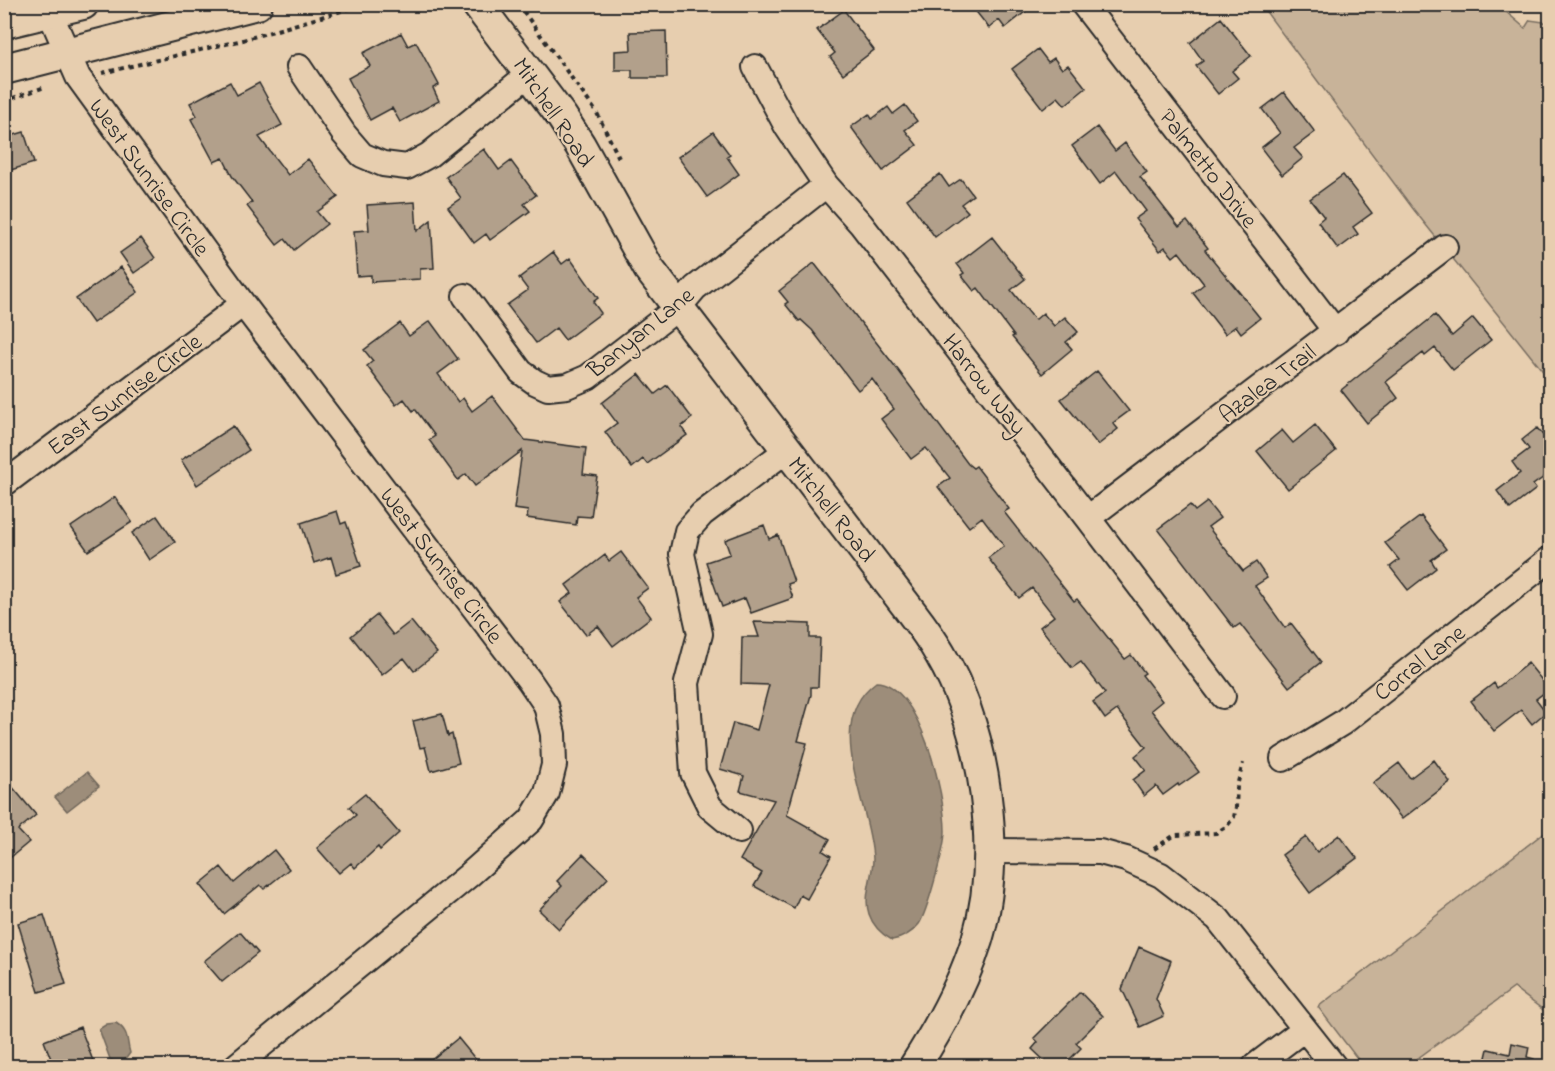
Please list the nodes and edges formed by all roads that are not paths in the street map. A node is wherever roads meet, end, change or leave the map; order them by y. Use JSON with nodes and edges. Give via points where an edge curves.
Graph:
{"nodes":[{"id":1,"x":83,"y":4,"type":"edge"},
{"id":2,"x":257,"y":4,"type":"edge"},
{"id":3,"x":477,"y":4,"type":"edge"},
{"id":4,"x":1083,"y":4,"type":"edge"},
{"id":5,"x":50,"y":13,"type":"junction"},
{"id":6,"x":4,"y":23,"type":"edge"},
{"id":7,"x":72,"y":66,"type":"junction"},
{"id":8,"x":299,"y":67,"type":"dead end"},
{"id":9,"x":755,"y":67,"type":"dead end"},
{"id":10,"x":4,"y":69,"type":"edge"},
{"id":11,"x":530,"y":74,"type":"junction"},
{"id":12,"x":826,"y":185,"type":"junction"},
{"id":13,"x":1445,"y":247,"type":"dead end"},
{"id":14,"x":465,"y":296,"type":"dead end"},
{"id":15,"x":243,"y":304,"type":"junction"},
{"id":16,"x":679,"y":307,"type":"junction"},
{"id":17,"x":1336,"y":332,"type":"junction"},
{"id":18,"x":787,"y":450,"type":"junction"},
{"id":19,"x":4,"y":484,"type":"edge"},
{"id":20,"x":1088,"y":518,"type":"junction"},
{"id":21,"x":1551,"y":559,"type":"edge"},
{"id":22,"x":1223,"y":696,"type":"dead end"},
{"id":23,"x":1283,"y":759,"type":"dead end"},
{"id":24,"x":739,"y":831,"type":"dead end"},
{"id":25,"x":989,"y":851,"type":"junction"},
{"id":26,"x":1304,"y":1029,"type":"junction"},
{"id":27,"x":236,"y":1066,"type":"edge"},
{"id":28,"x":915,"y":1066,"type":"edge"},
{"id":29,"x":1255,"y":1066,"type":"edge"},
{"id":30,"x":1334,"y":1066,"type":"edge"}],
"edges":[{"from":1,"to":5,"type":"main road"},
{"from":2,"to":7,"type":"main road"},
{"from":3,"to":11,"type":"main road","name":"Mitchell Road"},
{"from":4,"to":17,"type":"street","name":"Palmetto Drive"},
{"from":5,"to":6,"type":"main road"},
{"from":5,"to":7,"type":"street","name":"West Sunrise Circle"},
{"from":7,"to":10,"type":"main road"},
{"from":7,"to":15,"type":"street","name":"West Sunrise Circle"},
{"from":8,"to":11,"type":"street","via":[[362,156],[382,164],[407,167],[429,155]]},
{"from":9,"to":12,"type":"street","name":"Harrow Way","via":[[787,127]]},
{"from":11,"to":16,"type":"main road","name":"Mitchell Road","via":[[580,145],[649,270]]},
{"from":12,"to":16,"type":"street","name":"Banyan Lane","via":[[696,288]]},
{"from":12,"to":20,"type":"street","name":"Harrow Way","via":[[861,224]]},
{"from":13,"to":17,"type":"street","name":"Azalea Trail"},
{"from":14,"to":16,"type":"street","name":"Banyan Lane","via":[[521,372],[548,388],[567,386],[588,377]]},
{"from":15,"to":19,"type":"street","name":"East Sunrise Circle"},
{"from":15,"to":27,"type":"street","name":"West Sunrise Circle","via":[[546,705],[553,734],[554,765],[547,793],[531,820]]},
{"from":16,"to":18,"type":"main road","name":"Mitchell Road"},
{"from":17,"to":20,"type":"street","name":"Azalea Trail"},
{"from":18,"to":24,"type":"street","via":[[702,514],[687,531],[682,554],[699,634],[687,683],[693,773],[711,807]]},
{"from":18,"to":25,"type":"main road","name":"Mitchell Road","via":[[941,655],[963,703],[981,762]]},
{"from":20,"to":22,"type":"street","name":"Harrow Way"},
{"from":21,"to":23,"type":"street","name":"Corral Lane","via":[[1342,723]]},
{"from":25,"to":26,"type":"street","via":[[1100,852],[1161,875],[1218,919]]},
{"from":25,"to":28,"type":"main road","name":"Mitchell Road","via":[[977,939],[956,994]]},
{"from":26,"to":29,"type":"street"},
{"from":26,"to":30,"type":"street"}]}
